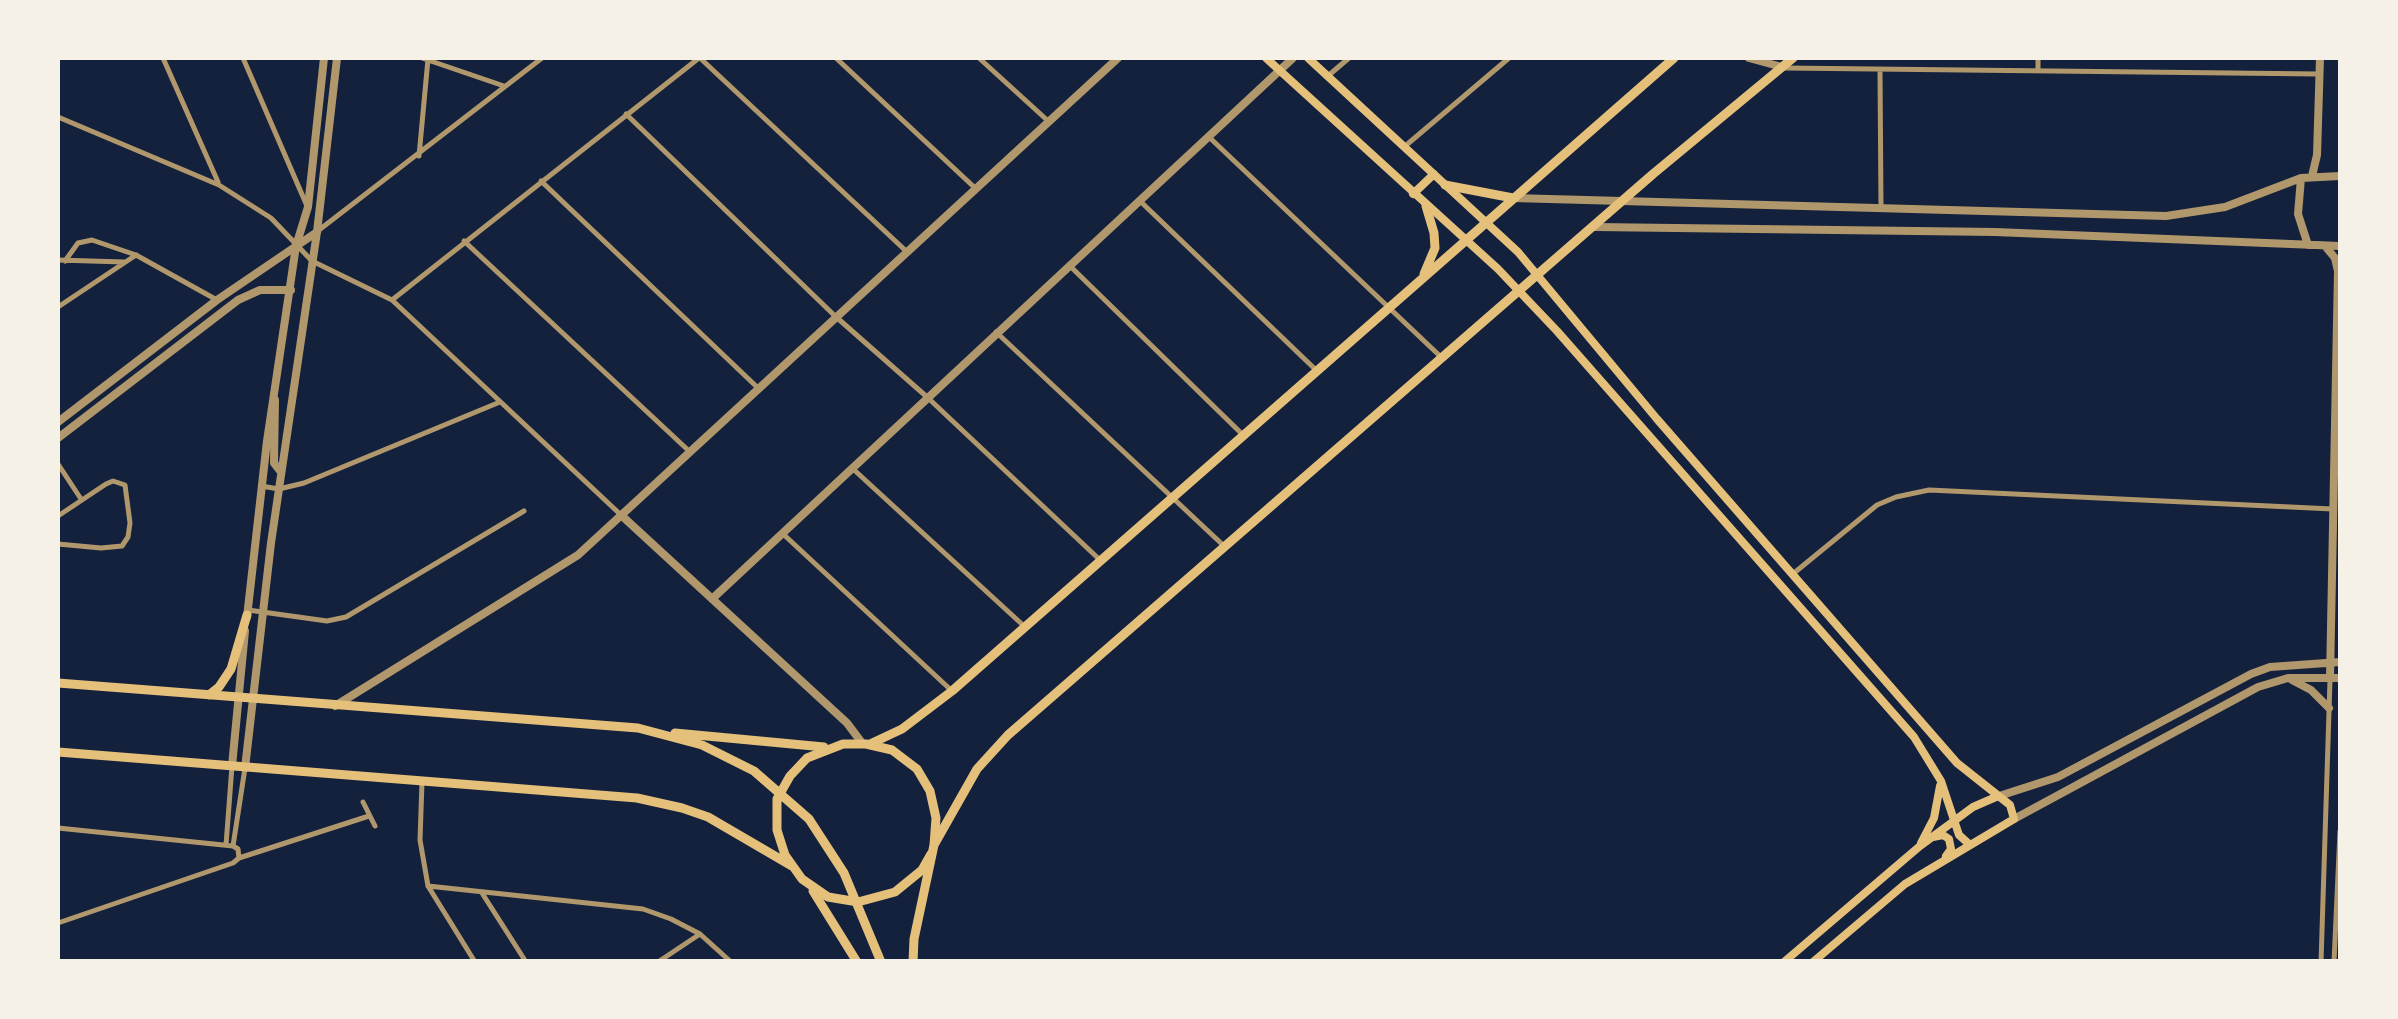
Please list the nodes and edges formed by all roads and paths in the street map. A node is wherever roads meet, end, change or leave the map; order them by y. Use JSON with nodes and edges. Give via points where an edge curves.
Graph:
{"nodes":[{"id":1,"x":163,"y":58,"type":"edge"},
{"id":2,"x":243,"y":58,"type":"edge"},
{"id":3,"x":324,"y":58,"type":"edge"},
{"id":4,"x":338,"y":58,"type":"edge"},
{"id":5,"x":425,"y":58,"type":"edge"},
{"id":6,"x":542,"y":58,"type":"edge"},
{"id":7,"x":700,"y":58,"type":"edge"},
{"id":8,"x":836,"y":58,"type":"edge"},
{"id":9,"x":979,"y":58,"type":"edge"},
{"id":10,"x":1118,"y":58,"type":"edge"},
{"id":11,"x":1266,"y":58,"type":"edge"},
{"id":12,"x":1294,"y":58,"type":"edge"},
{"id":13,"x":1308,"y":58,"type":"edge"},
{"id":14,"x":1349,"y":58,"type":"edge"},
{"id":15,"x":1508,"y":58,"type":"edge"},
{"id":16,"x":1674,"y":58,"type":"edge"},
{"id":17,"x":1749,"y":58,"type":"edge"},
{"id":18,"x":2038,"y":58,"type":"edge"},
{"id":19,"x":2320,"y":58,"type":"edge"},
{"id":20,"x":1786,"y":61,"type":"edge"},
{"id":21,"x":1279,"y":70,"type":"junction"},
{"id":22,"x":1880,"y":70,"type":"junction"},
{"id":23,"x":2038,"y":70,"type":"junction"},
{"id":24,"x":2320,"y":74,"type":"junction"},
{"id":25,"x":1328,"y":76,"type":"junction"},
{"id":26,"x":504,"y":86,"type":"junction"},
{"id":27,"x":626,"y":114,"type":"junction"},
{"id":28,"x":58,"y":117,"type":"edge"},
{"id":29,"x":1048,"y":120,"type":"junction"},
{"id":30,"x":1209,"y":137,"type":"junction"},
{"id":31,"x":1404,"y":146,"type":"junction"},
{"id":32,"x":419,"y":156,"type":"junction"},
{"id":33,"x":1434,"y":174,"type":"junction"},
{"id":34,"x":2312,"y":176,"type":"junction"},
{"id":35,"x":2340,"y":176,"type":"edge"},
{"id":36,"x":2301,"y":178,"type":"junction"},
{"id":37,"x":541,"y":181,"type":"junction"},
{"id":38,"x":219,"y":185,"type":"junction"},
{"id":39,"x":1445,"y":186,"type":"junction"},
{"id":40,"x":974,"y":188,"type":"junction"},
{"id":41,"x":1413,"y":194,"type":"junction"},
{"id":42,"x":1513,"y":198,"type":"junction"},
{"id":43,"x":1626,"y":200,"type":"junction"},
{"id":44,"x":1140,"y":201,"type":"junction"},
{"id":45,"x":1426,"y":206,"type":"junction"},
{"id":46,"x":308,"y":207,"type":"junction"},
{"id":47,"x":1882,"y":210,"type":"junction"},
{"id":48,"x":2088,"y":214,"type":"junction"},
{"id":49,"x":1486,"y":224,"type":"junction"},
{"id":50,"x":1595,"y":227,"type":"junction"},
{"id":51,"x":316,"y":232,"type":"junction"},
{"id":52,"x":2087,"y":234,"type":"junction"},
{"id":53,"x":1467,"y":240,"type":"junction"},
{"id":54,"x":464,"y":241,"type":"junction"},
{"id":55,"x":2308,"y":245,"type":"junction"},
{"id":56,"x":296,"y":246,"type":"junction"},
{"id":57,"x":2325,"y":246,"type":"junction"},
{"id":58,"x":2340,"y":246,"type":"edge"},
{"id":59,"x":906,"y":252,"type":"junction"},
{"id":60,"x":136,"y":255,"type":"junction"},
{"id":61,"x":61,"y":260,"type":"edge"},
{"id":62,"x":312,"y":260,"type":"junction"},
{"id":63,"x":124,"y":262,"type":"junction"},
{"id":64,"x":1069,"y":265,"type":"junction"},
{"id":65,"x":1538,"y":276,"type":"junction"},
{"id":66,"x":1420,"y":282,"type":"junction"},
{"id":67,"x":291,"y":290,"type":"junction"},
{"id":68,"x":1520,"y":292,"type":"junction"},
{"id":69,"x":217,"y":300,"type":"junction"},
{"id":70,"x":392,"y":300,"type":"junction"},
{"id":71,"x":58,"y":307,"type":"edge"},
{"id":72,"x":1390,"y":307,"type":"junction"},
{"id":73,"x":835,"y":316,"type":"junction"},
{"id":74,"x":996,"y":332,"type":"junction"},
{"id":75,"x":144,"y":355,"type":"junction"},
{"id":76,"x":1444,"y":359,"type":"junction"},
{"id":77,"x":153,"y":366,"type":"junction"},
{"id":78,"x":1318,"y":371,"type":"junction"},
{"id":79,"x":758,"y":388,"type":"junction"},
{"id":80,"x":274,"y":396,"type":"junction"},
{"id":81,"x":928,"y":397,"type":"junction"},
{"id":82,"x":500,"y":402,"type":"junction"},
{"id":83,"x":58,"y":422,"type":"edge"},
{"id":84,"x":1244,"y":435,"type":"junction"},
{"id":85,"x":58,"y":438,"type":"edge"},
{"id":86,"x":690,"y":452,"type":"junction"},
{"id":87,"x":58,"y":464,"type":"edge"},
{"id":88,"x":852,"y":468,"type":"junction"},
{"id":89,"x":281,"y":472,"type":"junction"},
{"id":90,"x":1703,"y":473,"type":"junction"},
{"id":91,"x":1691,"y":482,"type":"junction"},
{"id":92,"x":261,"y":486,"type":"junction"},
{"id":93,"x":280,"y":489,"type":"junction"},
{"id":94,"x":1175,"y":497,"type":"junction"},
{"id":95,"x":82,"y":500,"type":"junction"},
{"id":96,"x":2334,"y":509,"type":"junction"},
{"id":97,"x":524,"y":511,"type":"dead end"},
{"id":98,"x":621,"y":515,"type":"junction"},
{"id":99,"x":58,"y":516,"type":"edge"},
{"id":100,"x":782,"y":533,"type":"junction"},
{"id":101,"x":58,"y":544,"type":"edge"},
{"id":102,"x":1226,"y":548,"type":"junction"},
{"id":103,"x":1101,"y":561,"type":"junction"},
{"id":104,"x":1791,"y":575,"type":"junction"},
{"id":105,"x":712,"y":599,"type":"junction"},
{"id":106,"x":264,"y":612,"type":"junction"},
{"id":107,"x":247,"y":613,"type":"junction"},
{"id":108,"x":1024,"y":627,"type":"junction"},
{"id":109,"x":2340,"y":662,"type":"edge"},
{"id":110,"x":2330,"y":663,"type":"junction"},
{"id":111,"x":2288,"y":678,"type":"junction"},
{"id":112,"x":2336,"y":678,"type":"edge"},
{"id":113,"x":58,"y":683,"type":"edge"},
{"id":114,"x":952,"y":691,"type":"junction"},
{"id":115,"x":209,"y":694,"type":"junction"},
{"id":116,"x":240,"y":698,"type":"junction"},
{"id":117,"x":253,"y":700,"type":"junction"},
{"id":118,"x":334,"y":706,"type":"junction"},
{"id":119,"x":2328,"y":708,"type":"junction"},
{"id":120,"x":638,"y":728,"type":"junction"},
{"id":121,"x":866,"y":744,"type":"junction"},
{"id":122,"x":832,"y":748,"type":"junction"},
{"id":123,"x":58,"y":752,"type":"edge"},
{"id":124,"x":233,"y":763,"type":"junction"},
{"id":125,"x":246,"y":763,"type":"junction"},
{"id":126,"x":1941,"y":781,"type":"junction"},
{"id":127,"x":422,"y":782,"type":"junction"},
{"id":128,"x":781,"y":792,"type":"junction"},
{"id":129,"x":1996,"y":797,"type":"junction"},
{"id":130,"x":363,"y":802,"type":"dead end"},
{"id":131,"x":370,"y":816,"type":"junction"},
{"id":132,"x":1954,"y":820,"type":"junction"},
{"id":133,"x":2014,"y":820,"type":"junction"},
{"id":134,"x":375,"y":826,"type":"dead end"},
{"id":135,"x":58,"y":828,"type":"edge"},
{"id":136,"x":2340,"y":831,"type":"edge"},
{"id":137,"x":1932,"y":837,"type":"junction"},
{"id":138,"x":1969,"y":844,"type":"junction"},
{"id":139,"x":229,"y":845,"type":"junction"},
{"id":140,"x":1920,"y":846,"type":"junction"},
{"id":141,"x":932,"y":849,"type":"junction"},
{"id":142,"x":239,"y":858,"type":"junction"},
{"id":143,"x":1943,"y":860,"type":"junction"},
{"id":144,"x":792,"y":866,"type":"junction"},
{"id":145,"x":2323,"y":869,"type":"junction"},
{"id":146,"x":2340,"y":870,"type":"edge"},
{"id":147,"x":809,"y":884,"type":"junction"},
{"id":148,"x":428,"y":886,"type":"junction"},
{"id":149,"x":482,"y":892,"type":"junction"},
{"id":150,"x":858,"y":902,"type":"junction"},
{"id":151,"x":58,"y":923,"type":"edge"},
{"id":152,"x":700,"y":934,"type":"junction"},
{"id":153,"x":474,"y":962,"type":"edge"},
{"id":154,"x":526,"y":962,"type":"edge"},
{"id":155,"x":658,"y":962,"type":"edge"},
{"id":156,"x":730,"y":962,"type":"edge"},
{"id":157,"x":857,"y":962,"type":"edge"},
{"id":158,"x":881,"y":962,"type":"edge"},
{"id":159,"x":913,"y":962,"type":"edge"},
{"id":160,"x":1784,"y":962,"type":"edge"},
{"id":161,"x":1813,"y":962,"type":"edge"},
{"id":162,"x":2321,"y":962,"type":"edge"},
{"id":163,"x":2334,"y":962,"type":"edge"}],
"edges":[{"from":1,"to":38,"type":"street"},
{"from":2,"to":46,"type":"street"},
{"from":3,"to":46,"type":"street"},
{"from":4,"to":51,"type":"street"},
{"from":5,"to":26,"type":"street"},
{"from":5,"to":32,"type":"street"},
{"from":6,"to":26,"type":"street"},
{"from":7,"to":27,"type":"street"},
{"from":7,"to":59,"type":"street"},
{"from":8,"to":40,"type":"street"},
{"from":9,"to":29,"type":"street"},
{"from":10,"to":29,"type":"street"},
{"from":11,"to":21,"type":"main road"},
{"from":12,"to":21,"type":"street"},
{"from":13,"to":25,"type":"main road"},
{"from":14,"to":25,"type":"street"},
{"from":15,"to":31,"type":"street"},
{"from":16,"to":42,"type":"main road"},
{"from":17,"to":20,"type":"street"},
{"from":18,"to":23,"type":"street"},
{"from":19,"to":24,"type":"street"},
{"from":20,"to":22,"type":"street","via":[[1798,69]]},
{"from":20,"to":43,"type":"main road"},
{"from":21,"to":30,"type":"street"},
{"from":21,"to":41,"type":"main road"},
{"from":22,"to":23,"type":"street"},
{"from":22,"to":47,"type":"street"},
{"from":23,"to":24,"type":"street"},
{"from":24,"to":34,"type":"street"},
{"from":25,"to":31,"type":"main road"},
{"from":26,"to":32,"type":"street"},
{"from":27,"to":37,"type":"street"},
{"from":27,"to":73,"type":"street"},
{"from":28,"to":38,"type":"street"},
{"from":29,"to":40,"type":"street"},
{"from":30,"to":44,"type":"street"},
{"from":30,"to":72,"type":"street"},
{"from":31,"to":33,"type":"main road"},
{"from":32,"to":51,"type":"street"},
{"from":33,"to":39,"type":"main road"},
{"from":33,"to":41,"type":"main road"},
{"from":34,"to":35,"type":"street"},
{"from":34,"to":36,"type":"street"},
{"from":36,"to":48,"type":"street","via":[[2199,213]]},
{"from":36,"to":55,"type":"street","via":[[2298,214]]},
{"from":37,"to":54,"type":"street"},
{"from":37,"to":79,"type":"street"},
{"from":38,"to":56,"type":"street","via":[[271,218]]},
{"from":39,"to":42,"type":"main road"},
{"from":39,"to":49,"type":"main road"},
{"from":40,"to":59,"type":"street"},
{"from":41,"to":45,"type":"main road"},
{"from":42,"to":43,"type":"street"},
{"from":42,"to":49,"type":"main road"},
{"from":43,"to":47,"type":"street"},
{"from":43,"to":50,"type":"main road"},
{"from":44,"to":64,"type":"street"},
{"from":44,"to":78,"type":"street"},
{"from":45,"to":53,"type":"main road"},
{"from":45,"to":66,"type":"main road","via":[[1434,248]]},
{"from":46,"to":56,"type":"street"},
{"from":47,"to":48,"type":"street"},
{"from":48,"to":52,"type":"street"},
{"from":49,"to":53,"type":"main road"},
{"from":49,"to":65,"type":"main road"},
{"from":50,"to":52,"type":"street"},
{"from":50,"to":65,"type":"main road"},
{"from":51,"to":56,"type":"street"},
{"from":51,"to":62,"type":"street"},
{"from":52,"to":55,"type":"street"},
{"from":53,"to":66,"type":"main road"},
{"from":53,"to":68,"type":"main road"},
{"from":54,"to":70,"type":"street"},
{"from":54,"to":86,"type":"street"},
{"from":55,"to":57,"type":"street"},
{"from":56,"to":62,"type":"street"},
{"from":56,"to":67,"type":"street"},
{"from":56,"to":69,"type":"street"},
{"from":57,"to":58,"type":"street"},
{"from":57,"to":96,"type":"street","via":[[2338,271]]},
{"from":59,"to":73,"type":"street"},
{"from":60,"to":61,"type":"street","via":[[87,239]]},
{"from":60,"to":63,"type":"street"},
{"from":60,"to":69,"type":"street"},
{"from":61,"to":63,"type":"street"},
{"from":62,"to":70,"type":"street"},
{"from":62,"to":89,"type":"street"},
{"from":63,"to":71,"type":"street"},
{"from":64,"to":74,"type":"street"},
{"from":64,"to":84,"type":"street"},
{"from":65,"to":68,"type":"main road"},
{"from":65,"to":90,"type":"main road"},
{"from":66,"to":72,"type":"main road"},
{"from":67,"to":77,"type":"street","via":[[249,294]]},
{"from":67,"to":80,"type":"street"},
{"from":68,"to":76,"type":"main road"},
{"from":68,"to":91,"type":"main road"},
{"from":69,"to":75,"type":"street"},
{"from":70,"to":82,"type":"street"},
{"from":72,"to":76,"type":"street"},
{"from":72,"to":78,"type":"main road"},
{"from":73,"to":79,"type":"street"},
{"from":73,"to":81,"type":"street"},
{"from":74,"to":81,"type":"street"},
{"from":74,"to":94,"type":"street"},
{"from":75,"to":77,"type":"street"},
{"from":75,"to":83,"type":"street"},
{"from":76,"to":102,"type":"main road"},
{"from":77,"to":85,"type":"street"},
{"from":78,"to":84,"type":"main road"},
{"from":79,"to":86,"type":"street"},
{"from":80,"to":89,"type":"street","via":[[274,463]]},
{"from":80,"to":92,"type":"street"},
{"from":81,"to":88,"type":"street"},
{"from":81,"to":103,"type":"street"},
{"from":82,"to":93,"type":"street"},
{"from":82,"to":98,"type":"street"},
{"from":84,"to":94,"type":"main road"},
{"from":86,"to":98,"type":"street"},
{"from":87,"to":95,"type":"street"},
{"from":88,"to":100,"type":"street"},
{"from":88,"to":108,"type":"street"},
{"from":89,"to":93,"type":"street"},
{"from":90,"to":91,"type":"main road"},
{"from":90,"to":104,"type":"main road"},
{"from":91,"to":126,"type":"main road","via":[[1914,737]]},
{"from":92,"to":93,"type":"street"},
{"from":92,"to":107,"type":"street"},
{"from":93,"to":106,"type":"street"},
{"from":94,"to":102,"type":"street"},
{"from":94,"to":103,"type":"main road"},
{"from":95,"to":99,"type":"street"},
{"from":95,"to":101,"type":"street","via":[[113,482],[125,485],[125,543]]},
{"from":96,"to":104,"type":"street","via":[[1929,490],[1877,505]]},
{"from":96,"to":110,"type":"street"},
{"from":97,"to":106,"type":"street","via":[[346,618]]},
{"from":98,"to":105,"type":"street"},
{"from":98,"to":118,"type":"street","via":[[547,576]]},
{"from":100,"to":105,"type":"street"},
{"from":100,"to":114,"type":"street"},
{"from":102,"to":141,"type":"main road","via":[[999,744],[977,769]]},
{"from":103,"to":108,"type":"main road"},
{"from":104,"to":129,"type":"main road","via":[[1956,764]]},
{"from":105,"to":121,"type":"street"},
{"from":106,"to":107,"type":"street"},
{"from":106,"to":117,"type":"street"},
{"from":107,"to":115,"type":"main road","via":[[231,669]]},
{"from":107,"to":116,"type":"street"},
{"from":108,"to":114,"type":"main road"},
{"from":109,"to":110,"type":"street"},
{"from":110,"to":112,"type":"street"},
{"from":110,"to":129,"type":"street","via":[[2251,674],[2058,777]]},
{"from":111,"to":112,"type":"street"},
{"from":111,"to":119,"type":"street"},
{"from":111,"to":133,"type":"street","via":[[2238,697]]},
{"from":112,"to":119,"type":"street"},
{"from":113,"to":115,"type":"main road"},
{"from":114,"to":121,"type":"main road","via":[[913,722]]},
{"from":115,"to":116,"type":"main road"},
{"from":116,"to":117,"type":"main road"},
{"from":116,"to":124,"type":"street"},
{"from":117,"to":118,"type":"main road"},
{"from":117,"to":125,"type":"street"},
{"from":118,"to":120,"type":"main road"},
{"from":119,"to":145,"type":"street"},
{"from":120,"to":122,"type":"main road"},
{"from":120,"to":128,"type":"main road","via":[[724,754]]},
{"from":121,"to":122,"type":"main road"},
{"from":121,"to":141,"type":"main road","via":[[896,753],[925,780],[934,806]]},
{"from":122,"to":128,"type":"main road","via":[[807,758]]},
{"from":123,"to":124,"type":"main road"},
{"from":124,"to":125,"type":"main road"},
{"from":124,"to":139,"type":"street"},
{"from":125,"to":127,"type":"main road"},
{"from":125,"to":139,"type":"street"},
{"from":126,"to":132,"type":"main road"},
{"from":126,"to":140,"type":"main road"},
{"from":127,"to":144,"type":"main road","via":[[662,803],[726,826]]},
{"from":127,"to":148,"type":"street","via":[[420,840]]},
{"from":128,"to":144,"type":"main road","via":[[777,830]]},
{"from":128,"to":150,"type":"main road","via":[[822,837]]},
{"from":129,"to":132,"type":"main road"},
{"from":129,"to":133,"type":"main road","via":[[2010,805]]},
{"from":130,"to":131,"type":"street"},
{"from":131,"to":134,"type":"street"},
{"from":131,"to":142,"type":"street"},
{"from":132,"to":137,"type":"main road"},
{"from":132,"to":138,"type":"main road"},
{"from":133,"to":138,"type":"main road"},
{"from":135,"to":139,"type":"street"},
{"from":136,"to":146,"type":"street"},
{"from":137,"to":140,"type":"main road"},
{"from":137,"to":143,"type":"main road","via":[[1948,839],[1951,849]]},
{"from":138,"to":143,"type":"main road"},
{"from":139,"to":142,"type":"street"},
{"from":140,"to":160,"type":"main road"},
{"from":141,"to":150,"type":"main road","via":[[922,870],[895,892]]},
{"from":141,"to":159,"type":"main road"},
{"from":142,"to":151,"type":"street"},
{"from":143,"to":161,"type":"main road"},
{"from":144,"to":147,"type":"main road"},
{"from":145,"to":146,"type":"street"},
{"from":145,"to":162,"type":"street"},
{"from":146,"to":163,"type":"street"},
{"from":147,"to":150,"type":"main road","via":[[828,897]]},
{"from":147,"to":157,"type":"main road"},
{"from":148,"to":149,"type":"street"},
{"from":148,"to":153,"type":"street"},
{"from":149,"to":152,"type":"street","via":[[643,909]]},
{"from":149,"to":154,"type":"street"},
{"from":150,"to":158,"type":"main road"},
{"from":152,"to":155,"type":"street"},
{"from":152,"to":156,"type":"street"}]}
